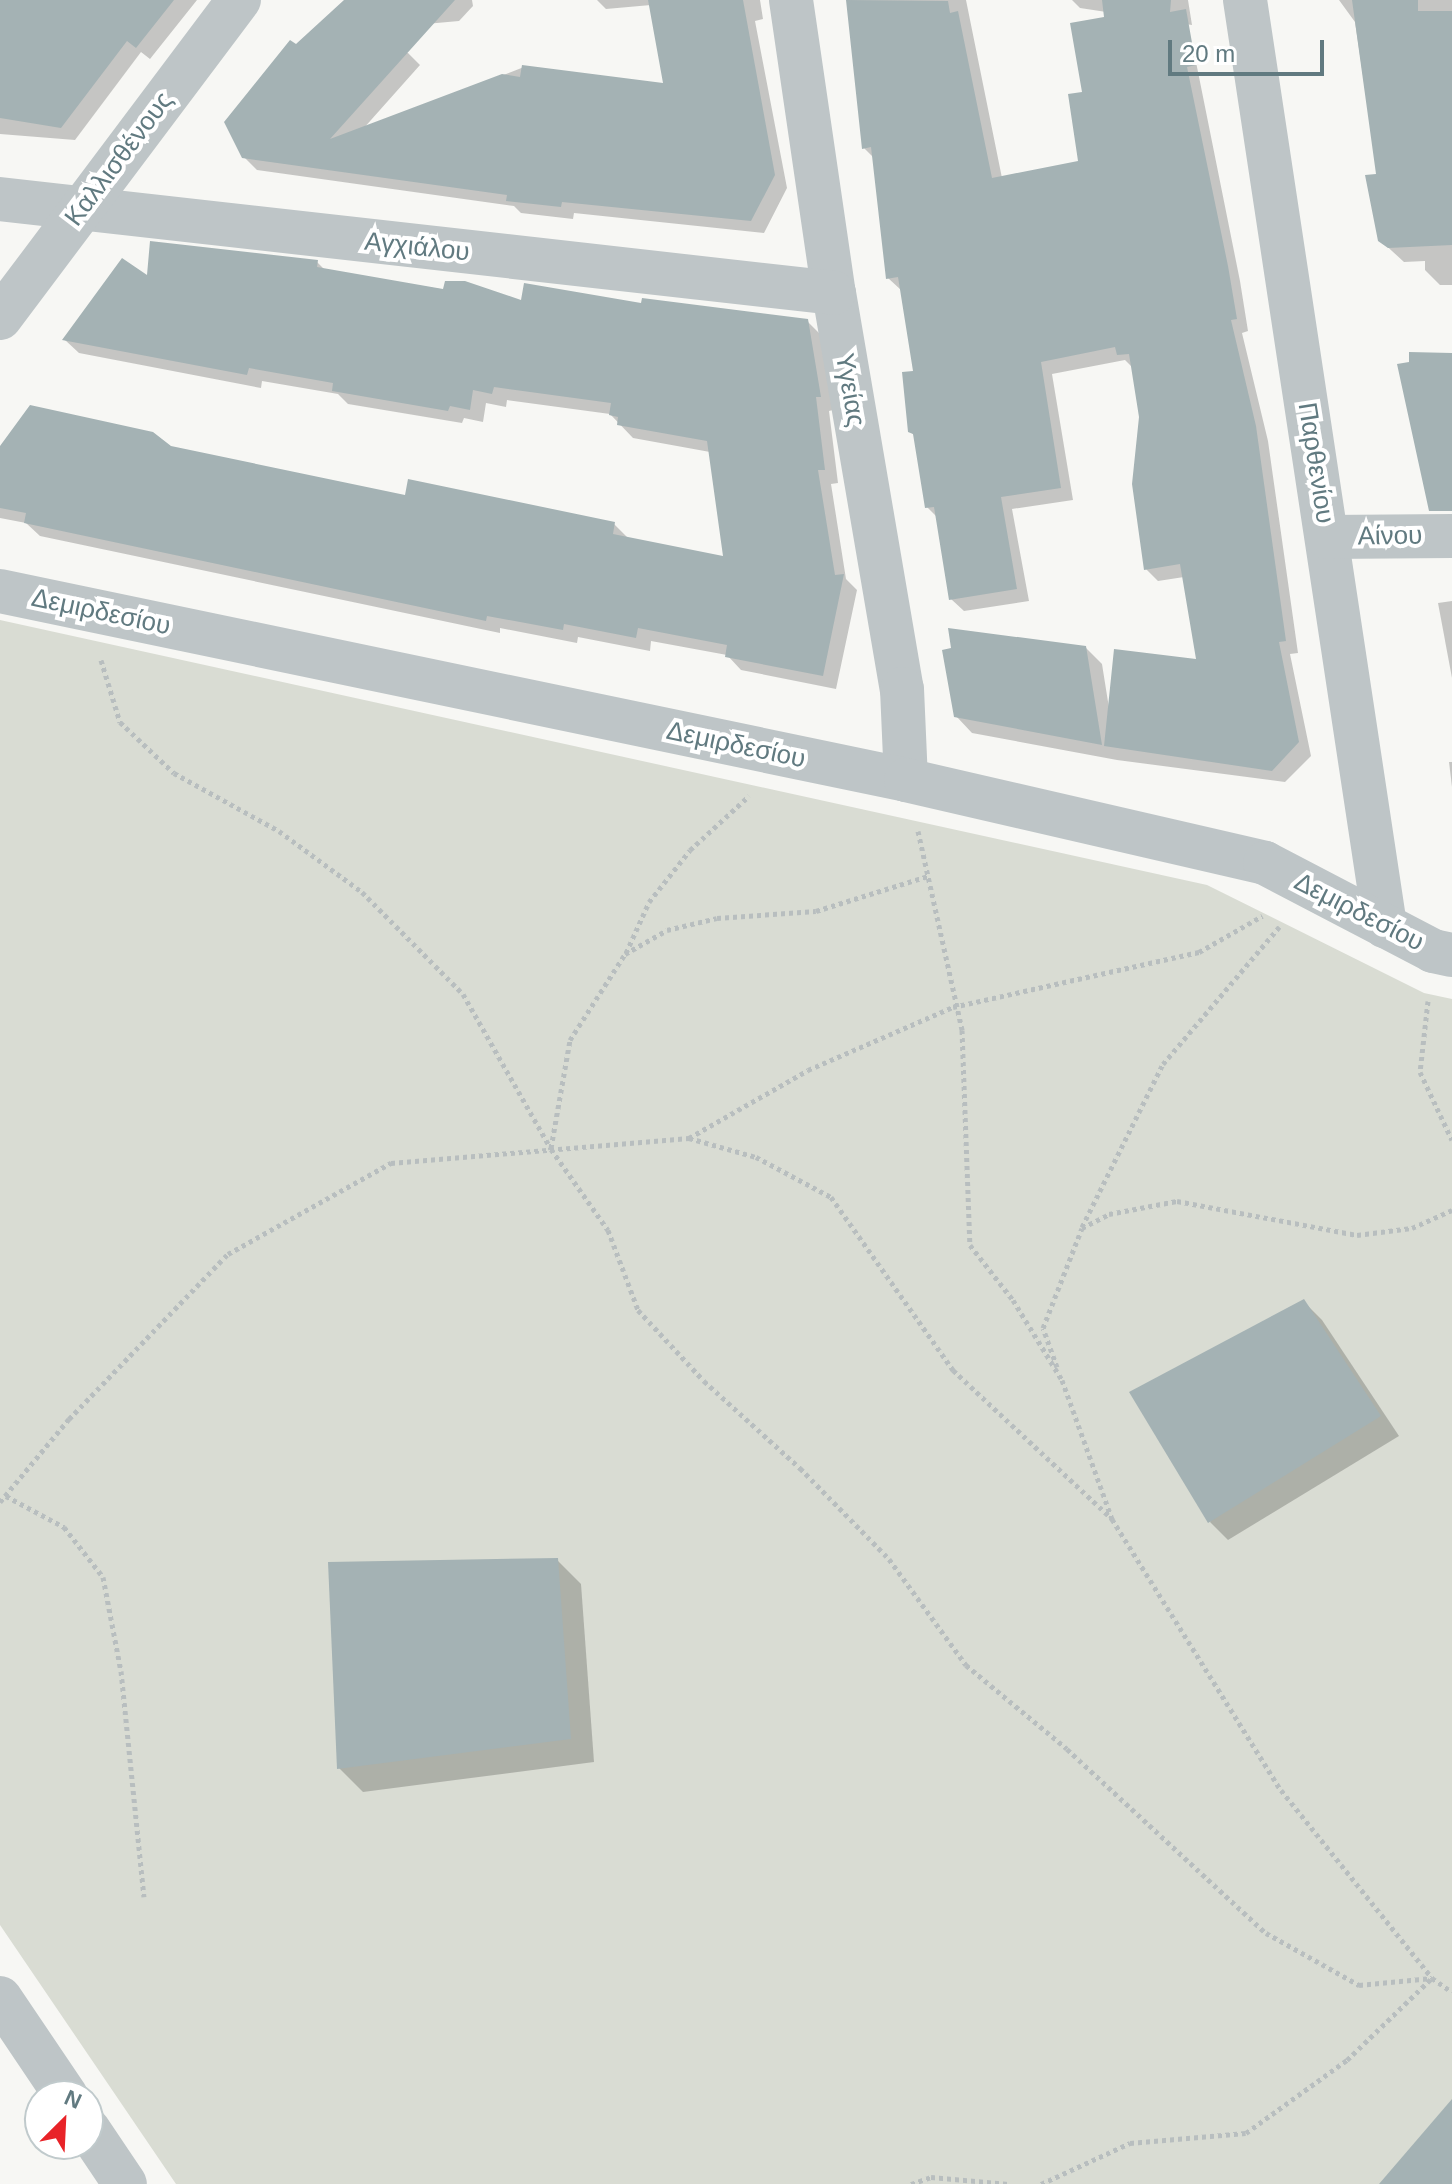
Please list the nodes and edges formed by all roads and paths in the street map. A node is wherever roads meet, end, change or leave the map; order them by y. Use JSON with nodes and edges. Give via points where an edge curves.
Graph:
{"nodes":[{"id":1,"x":239,"y":0,"type":"edge"},
{"id":2,"x":791,"y":0,"type":"edge"},
{"id":3,"x":1245,"y":0,"type":"edge"},
{"id":4,"x":0,"y":199,"type":"edge"},
{"id":5,"x":80,"y":209,"type":"junction"},
{"id":6,"x":834,"y":293,"type":"junction"},
{"id":7,"x":0,"y":318,"type":"edge"},
{"id":8,"x":1452,"y":536,"type":"edge"},
{"id":9,"x":1327,"y":537,"type":"junction"},
{"id":10,"x":0,"y":591,"type":"edge"},
{"id":11,"x":86,"y":609,"type":"junction"},
{"id":12,"x":792,"y":757,"type":"junction"},
{"id":13,"x":906,"y":780,"type":"junction"},
{"id":14,"x":928,"y":876,"type":"junction"},
{"id":15,"x":1311,"y":887,"type":"junction"},
{"id":16,"x":1385,"y":926,"type":"junction"},
{"id":17,"x":1443,"y":953,"type":"edge"},
{"id":18,"x":625,"y":954,"type":"junction"},
{"id":19,"x":953,"y":1007,"type":"junction"},
{"id":20,"x":689,"y":1138,"type":"junction"},
{"id":21,"x":1452,"y":1140,"type":"edge"},
{"id":22,"x":551,"y":1149,"type":"junction"},
{"id":23,"x":1452,"y":1210,"type":"edge"},
{"id":24,"x":1082,"y":1228,"type":"junction"},
{"id":25,"x":1062,"y":1380,"type":"junction"},
{"id":26,"x":6,"y":1496,"type":"junction"},
{"id":27,"x":0,"y":1502,"type":"edge"},
{"id":28,"x":1112,"y":1519,"type":"junction"},
{"id":29,"x":144,"y":1897,"type":"dead end"},
{"id":30,"x":1432,"y":1978,"type":"junction"},
{"id":31,"x":1452,"y":1992,"type":"edge"},
{"id":32,"x":0,"y":1998,"type":"edge"},
{"id":33,"x":55,"y":2080,"type":"edge"},
{"id":34,"x":104,"y":2153,"type":"edge"},
{"id":35,"x":125,"y":2184,"type":"edge"},
{"id":36,"x":911,"y":2184,"type":"edge"},
{"id":37,"x":1009,"y":2184,"type":"edge"},
{"id":38,"x":1041,"y":2184,"type":"edge"}],
"edges":[{"from":1,"to":5,"type":"street","name":"Καλλισθένους"},
{"from":2,"to":6,"type":"street","name":"Υγείας"},
{"from":3,"to":9,"type":"street","name":"Παρθενίου"},
{"from":4,"to":5,"type":"street","name":"Αγχιάλου"},
{"from":5,"to":6,"type":"street","name":"Αγχιάλου"},
{"from":5,"to":7,"type":"street","name":"Καλλισθένους"},
{"from":6,"to":13,"type":"street","name":"Υγείας","via":[[902,689]]},
{"from":8,"to":9,"type":"street","name":"Αίνου"},
{"from":9,"to":16,"type":"street","name":"Παρθενίου"},
{"from":10,"to":11,"type":"street","name":"Δεμιρδεσίου"},
{"from":11,"to":12,"type":"street","name":"Δεμιρδεσίου"},
{"from":11,"to":22,"type":"path","via":[[120,722],[174,773],[279,831],[373,903],[463,994]]},
{"from":12,"to":13,"type":"street","name":"Δεμιρδεσίου"},
{"from":12,"to":18,"type":"path","via":[[690,850],[649,902]]},
{"from":13,"to":14,"type":"path"},
{"from":13,"to":15,"type":"street","name":"Δεμιρδεσίου","via":[[1265,863]]},
{"from":14,"to":18,"type":"path","via":[[816,911],[717,918],[667,930]]},
{"from":14,"to":19,"type":"path"},
{"from":15,"to":16,"type":"street","name":"Δεμιρδεσίου"},
{"from":15,"to":19,"type":"path","via":[[1199,952]]},
{"from":15,"to":24,"type":"path","via":[[1163,1064]]},
{"from":16,"to":17,"type":"street","name":"Δεμιρδεσίου"},
{"from":17,"to":21,"type":"path","via":[[1420,1072]]},
{"from":18,"to":22,"type":"path","via":[[570,1040]]},
{"from":19,"to":20,"type":"path","via":[[808,1070]]},
{"from":19,"to":25,"type":"path","via":[[962,1030],[970,1245],[1013,1300]]},
{"from":20,"to":22,"type":"path"},
{"from":20,"to":28,"type":"path","via":[[756,1157],[831,1197],[953,1370]]},
{"from":22,"to":26,"type":"path","via":[[391,1163],[228,1254],[69,1419]]},
{"from":22,"to":30,"type":"path","via":[[608,1230],[638,1310],[889,1559],[966,1665],[1067,1749],[1266,1933],[1359,1985]]},
{"from":23,"to":24,"type":"path","via":[[1412,1228],[1357,1235],[1177,1201],[1109,1214]]},
{"from":24,"to":25,"type":"path","via":[[1043,1328]]},
{"from":25,"to":28,"type":"path"},
{"from":26,"to":27,"type":"path"},
{"from":26,"to":29,"type":"path","via":[[64,1527],[103,1577],[121,1671]]},
{"from":28,"to":30,"type":"path","via":[[1281,1790]]},
{"from":30,"to":31,"type":"path"},
{"from":30,"to":38,"type":"path","via":[[1347,2060],[1246,2133],[1130,2143]]},
{"from":32,"to":33,"type":"street"},
{"from":34,"to":35,"type":"street"},
{"from":36,"to":37,"type":"path","via":[[931,2177]]}]}
